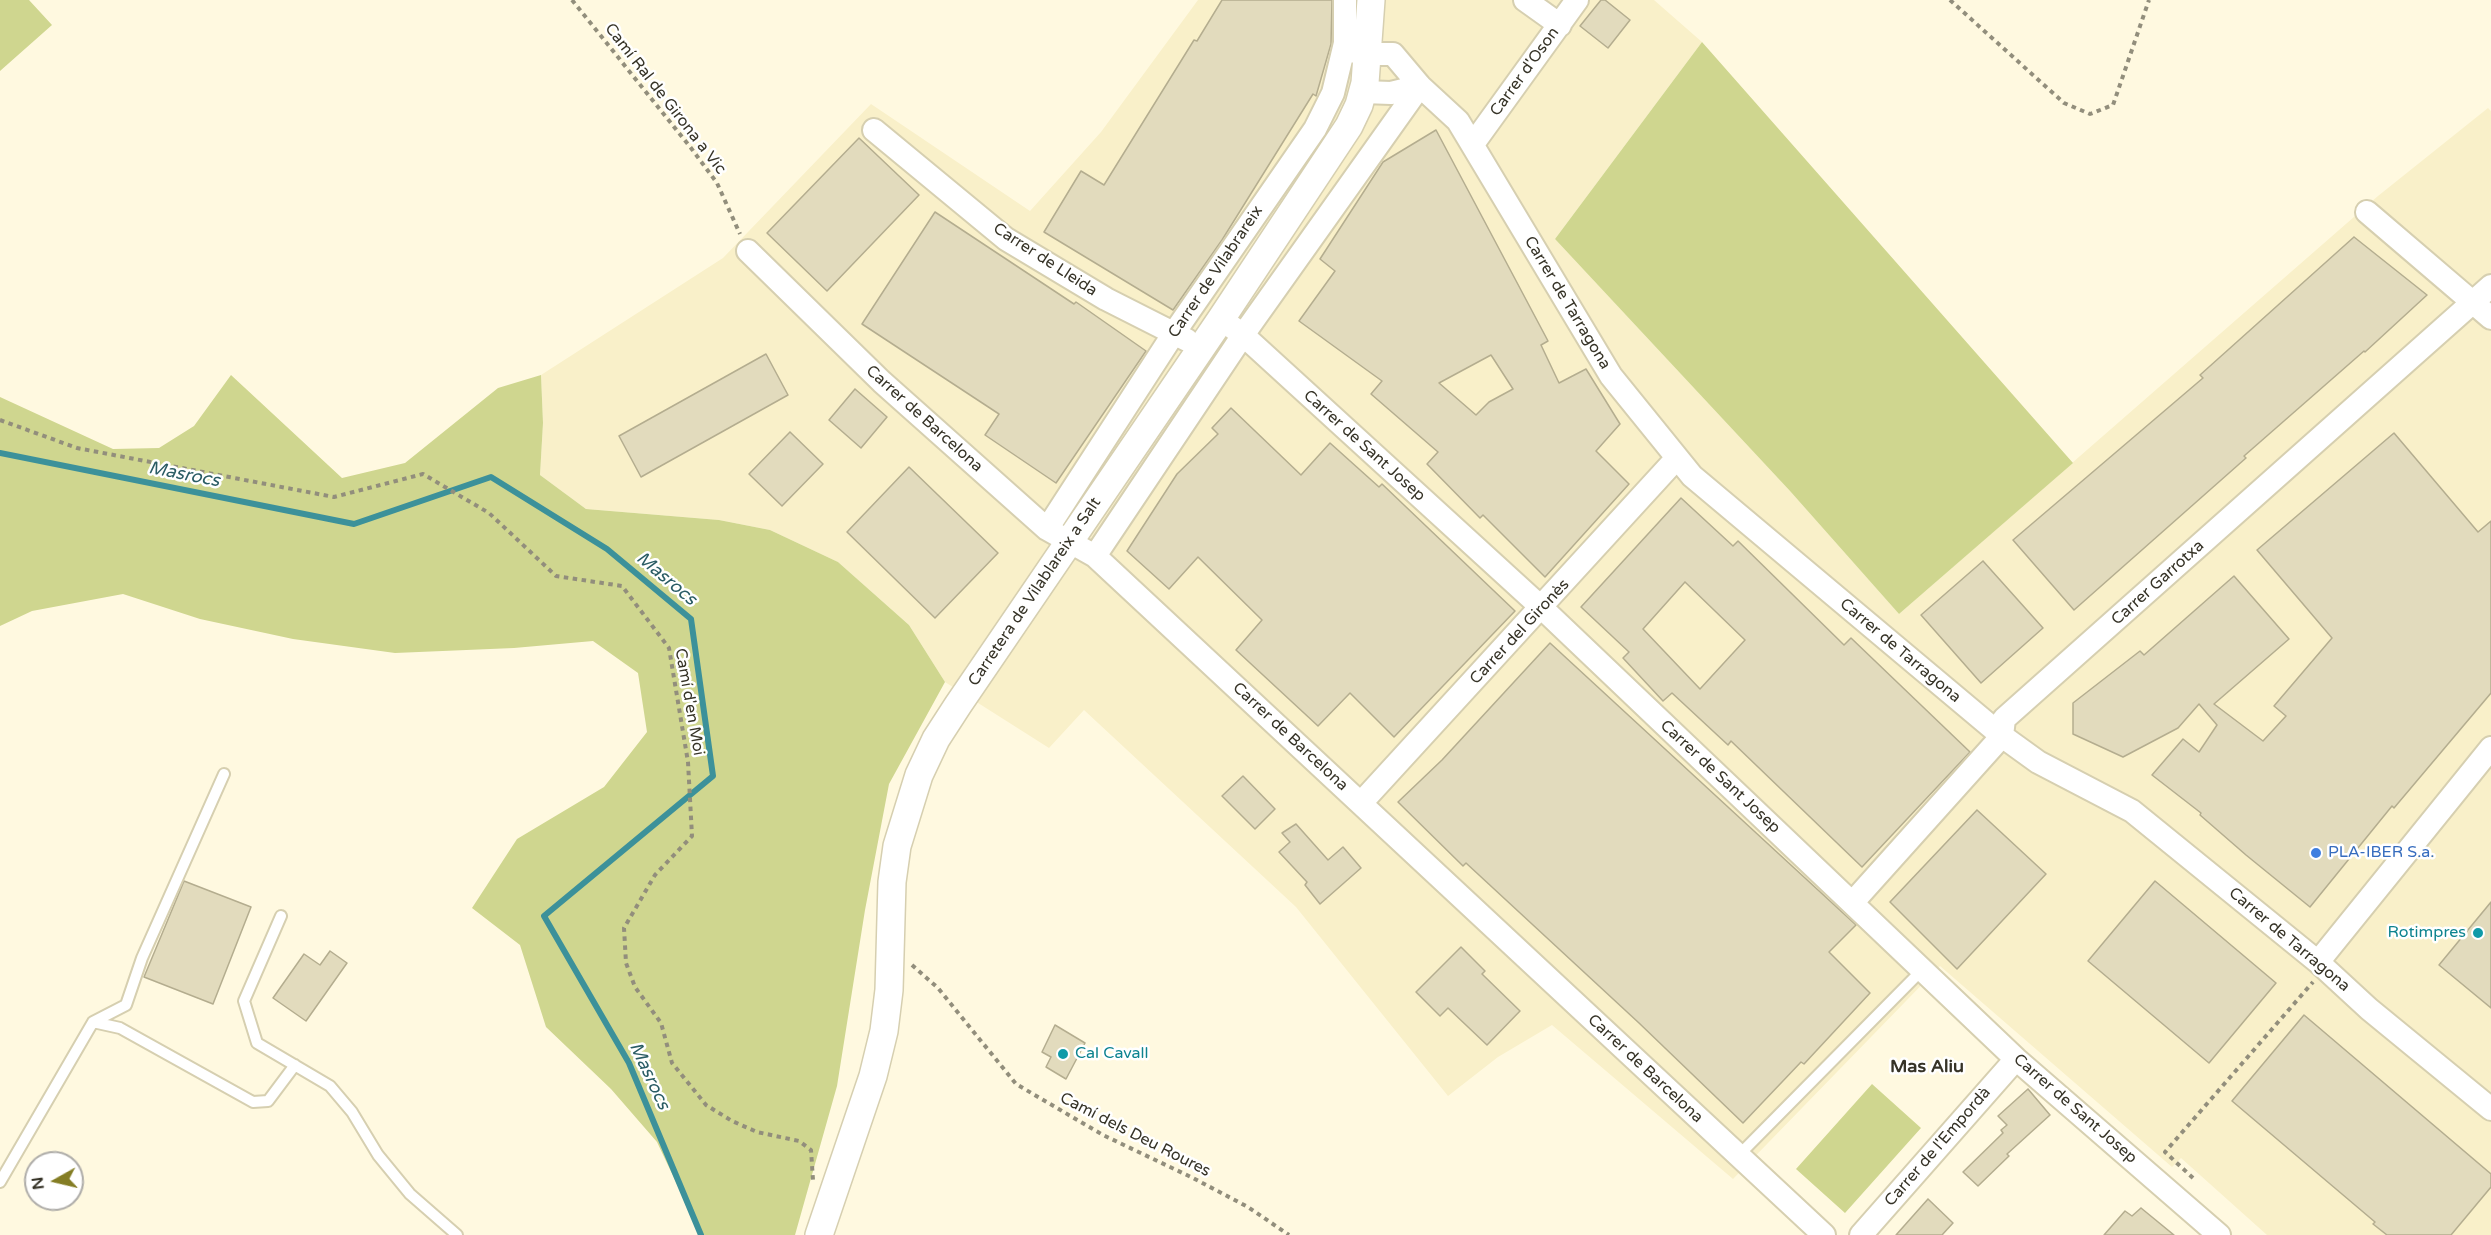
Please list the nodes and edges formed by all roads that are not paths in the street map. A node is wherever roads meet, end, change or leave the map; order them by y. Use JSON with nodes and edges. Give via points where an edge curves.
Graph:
{"nodes":[{"id":1,"x":1345,"y":0,"type":"edge"},
{"id":2,"x":1525,"y":0,"type":"edge"},
{"id":3,"x":1576,"y":0,"type":"edge"},
{"id":4,"x":1371,"y":5,"type":"edge"},
{"id":5,"x":1560,"y":25,"type":"junction"},
{"id":6,"x":1368,"y":52,"type":"junction"},
{"id":7,"x":1420,"y":86,"type":"junction"},
{"id":8,"x":1363,"y":92,"type":"junction"},
{"id":9,"x":874,"y":130,"type":"dead end"},
{"id":10,"x":1473,"y":144,"type":"junction"},
{"id":11,"x":2367,"y":212,"type":"dead end"},
{"id":12,"x":748,"y":251,"type":"road end"},
{"id":13,"x":2491,"y":286,"type":"edge"},
{"id":14,"x":2472,"y":302,"type":"junction"},
{"id":15,"x":2491,"y":318,"type":"edge"},
{"id":16,"x":1221,"y":319,"type":"junction"},
{"id":17,"x":1174,"y":333,"type":"junction"},
{"id":18,"x":1243,"y":334,"type":"junction"},
{"id":19,"x":1202,"y":347,"type":"junction"},
{"id":20,"x":1676,"y":459,"type":"junction"},
{"id":21,"x":1059,"y":535,"type":"junction"},
{"id":22,"x":1095,"y":556,"type":"junction"},
{"id":23,"x":1542,"y":608,"type":"junction"},
{"id":24,"x":2002,"y":736,"type":"junction"},
{"id":25,"x":2491,"y":748,"type":"edge"},
{"id":26,"x":224,"y":774,"type":"dead end"},
{"id":27,"x":1361,"y":803,"type":"junction"},
{"id":28,"x":1853,"y":902,"type":"junction"},
{"id":29,"x":281,"y":916,"type":"dead end"},
{"id":30,"x":2322,"y":965,"type":"junction"},
{"id":31,"x":1923,"y":969,"type":"junction"},
{"id":32,"x":93,"y":1022,"type":"junction"},
{"id":33,"x":2016,"y":1059,"type":"junction"},
{"id":34,"x":295,"y":1065,"type":"junction"},
{"id":35,"x":2491,"y":1109,"type":"edge"},
{"id":36,"x":1738,"y":1156,"type":"junction"},
{"id":37,"x":0,"y":1182,"type":"edge"},
{"id":38,"x":2214,"y":1233,"type":"edge"},
{"id":39,"x":457,"y":1235,"type":"edge"},
{"id":40,"x":819,"y":1235,"type":"edge"},
{"id":41,"x":1824,"y":1235,"type":"edge"},
{"id":42,"x":1861,"y":1235,"type":"edge"}],
"edges":[{"from":1,"to":6,"type":"street","name":"Carrer de Vilabrareix"},
{"from":2,"to":5,"type":"street"},
{"from":3,"to":5,"type":"street","name":"Carrer d'Oson"},
{"from":4,"to":6,"type":"street","name":"Carretera de Vilablareix a Salt"},
{"from":5,"to":10,"type":"street","name":"Carrer d'Oson"},
{"from":6,"to":7,"type":"street","name":"Carrer de Tarragona"},
{"from":6,"to":8,"type":"street","name":"Carretera de Vilablareix a Salt"},
{"from":6,"to":17,"type":"street","name":"Carrer de Vilabrareix","via":[[1333,93],[1315,129]]},
{"from":7,"to":8,"type":"street","via":[[1391,93]]},
{"from":7,"to":10,"type":"street","name":"Carrer de Tarragona","via":[[1458,121]]},
{"from":7,"to":18,"type":"street"},
{"from":8,"to":16,"type":"street","name":"Carretera de Vilablareix a Salt","via":[[1330,158]]},
{"from":9,"to":17,"type":"street","name":"Carrer de Lleida","via":[[1006,239],[1106,300]]},
{"from":10,"to":20,"type":"street","name":"Carrer de Tarragona","via":[[1611,376]]},
{"from":11,"to":14,"type":"street"},
{"from":12,"to":21,"type":"street","name":"Carrer de Barcelona","via":[[882,382]]},
{"from":13,"to":14,"type":"street","name":"Carrer Garrotxa"},
{"from":14,"to":15,"type":"street"},
{"from":14,"to":24,"type":"street","name":"Carrer Garrotxa","via":[[2004,719]]},
{"from":16,"to":18,"type":"street","name":"Carrer de Sant Josep"},
{"from":16,"to":19,"type":"street","name":"Carretera de Vilablareix a Salt"},
{"from":17,"to":19,"type":"street","name":"Carrer de Lleida"},
{"from":17,"to":21,"type":"street","name":"Carrer de Vilabrareix"},
{"from":18,"to":22,"type":"street"},
{"from":18,"to":23,"type":"street","name":"Carrer de Sant Josep"},
{"from":19,"to":21,"type":"street","name":"Carretera de Vilablareix a Salt"},
{"from":20,"to":23,"type":"street","name":"Carrer del Gironès"},
{"from":20,"to":24,"type":"street","name":"Carrer de Tarragona"},
{"from":21,"to":22,"type":"street","name":"Carrer de Barcelona"},
{"from":21,"to":40,"type":"street","name":"Carretera de Vilablareix a Salt","via":[[936,739],[915,784],[897,846],[892,882],[884,1031],[873,1076]]},
{"from":22,"to":27,"type":"street","name":"Carrer de Barcelona"},
{"from":23,"to":27,"type":"street","name":"Carrer del Gironès"},
{"from":23,"to":28,"type":"street","name":"Carrer de Sant Josep"},
{"from":24,"to":28,"type":"street","name":"Carrer Garrotxa"},
{"from":24,"to":30,"type":"street","name":"Carrer de Tarragona","via":[[2038,762],[2132,812]]},
{"from":25,"to":30,"type":"street"},
{"from":26,"to":32,"type":"lane","via":[[142,958],[126,1005]]},
{"from":27,"to":36,"type":"street","name":"Carrer de Barcelona"},
{"from":28,"to":31,"type":"street","name":"Carrer de Sant Josep"},
{"from":29,"to":34,"type":"lane","via":[[244,1001],[257,1043]]},
{"from":30,"to":35,"type":"street","name":"Carrer de Tarragona","via":[[2369,1009]]},
{"from":31,"to":33,"type":"street","name":"Carrer de Sant Josep"},
{"from":31,"to":36,"type":"lane"},
{"from":32,"to":34,"type":"lane","via":[[120,1028],[253,1102],[268,1101]]},
{"from":32,"to":37,"type":"lane"},
{"from":33,"to":38,"type":"street","name":"Carrer de Sant Josep"},
{"from":33,"to":42,"type":"street","name":"Carrer de l'Empordà"},
{"from":34,"to":39,"type":"lane","via":[[330,1086],[410,1194]]},
{"from":36,"to":41,"type":"street","name":"Carrer de Barcelona"}]}
